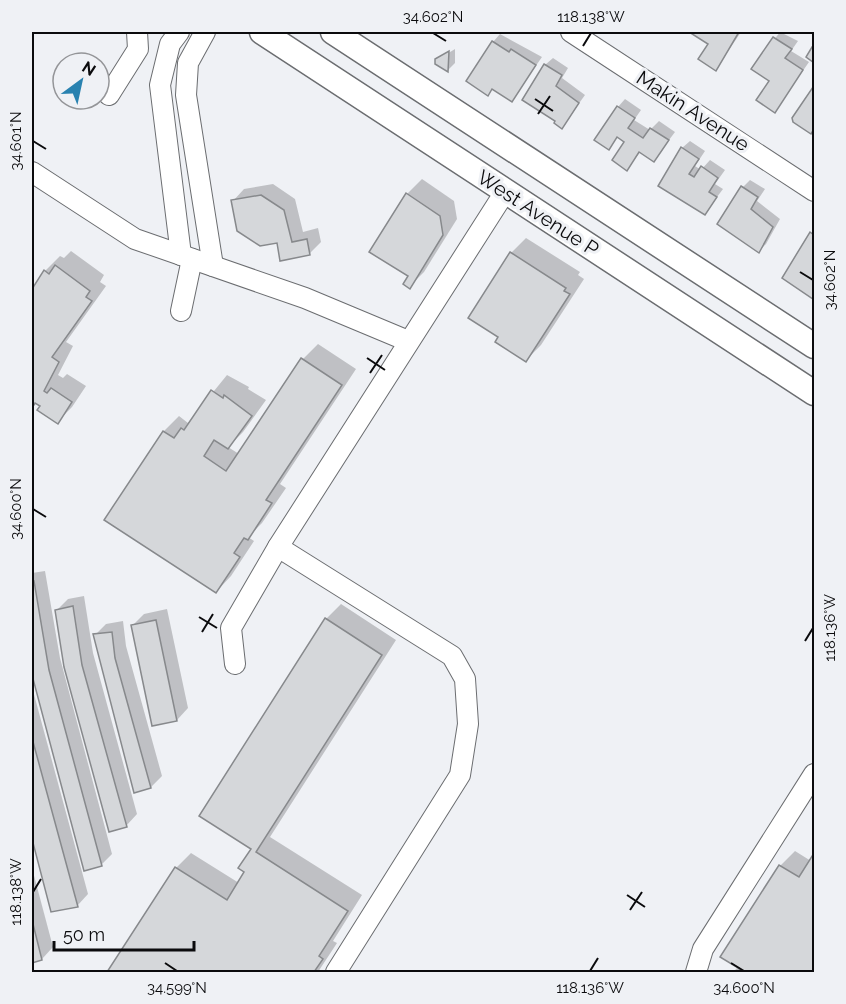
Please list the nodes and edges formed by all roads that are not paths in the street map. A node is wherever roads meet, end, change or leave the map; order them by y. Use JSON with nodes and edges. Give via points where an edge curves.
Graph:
{"nodes":[{"id":1,"x":137,"y":32,"type":"edge"},
{"id":2,"x":179,"y":32,"type":"edge"},
{"id":3,"x":205,"y":32,"type":"edge"},
{"id":4,"x":262,"y":32,"type":"edge"},
{"id":5,"x":333,"y":32,"type":"edge"},
{"id":6,"x":571,"y":32,"type":"edge"},
{"id":7,"x":111,"y":92,"type":"edge"},
{"id":8,"x":32,"y":172,"type":"edge"},
{"id":9,"x":814,"y":191,"type":"edge"},
{"id":10,"x":505,"y":192,"type":"junction"},
{"id":11,"x":186,"y":257,"type":"junction"},
{"id":12,"x":213,"y":266,"type":"junction"},
{"id":13,"x":181,"y":311,"type":"dead end"},
{"id":14,"x":408,"y":341,"type":"junction"},
{"id":15,"x":814,"y":346,"type":"edge"},
{"id":16,"x":814,"y":393,"type":"edge"},
{"id":17,"x":278,"y":547,"type":"junction"},
{"id":18,"x":235,"y":664,"type":"dead end"},
{"id":19,"x":814,"y":774,"type":"edge"},
{"id":20,"x":336,"y":972,"type":"edge"},
{"id":21,"x":696,"y":972,"type":"edge"}],
"edges":[{"from":1,"to":7,"type":"street","via":[[138,49]]},
{"from":2,"to":11,"type":"street","via":[[170,44],[160,85]]},
{"from":3,"to":12,"type":"street","via":[[189,63],[186,95]]},
{"from":4,"to":10,"type":"main road","name":"West Avenue P"},
{"from":5,"to":15,"type":"main road","name":"West Avenue P"},
{"from":6,"to":9,"type":"street","name":"Makin Avenue"},
{"from":8,"to":11,"type":"street","via":[[135,239]]},
{"from":10,"to":14,"type":"street"},
{"from":10,"to":16,"type":"main road","name":"West Avenue P"},
{"from":11,"to":12,"type":"street"},
{"from":11,"to":13,"type":"street"},
{"from":12,"to":14,"type":"street","via":[[305,298]]},
{"from":14,"to":17,"type":"street"},
{"from":17,"to":18,"type":"street","via":[[231,628]]},
{"from":17,"to":20,"type":"street","via":[[452,656],[465,679],[468,723],[460,775]]},
{"from":19,"to":21,"type":"street","via":[[703,950]]}]}
